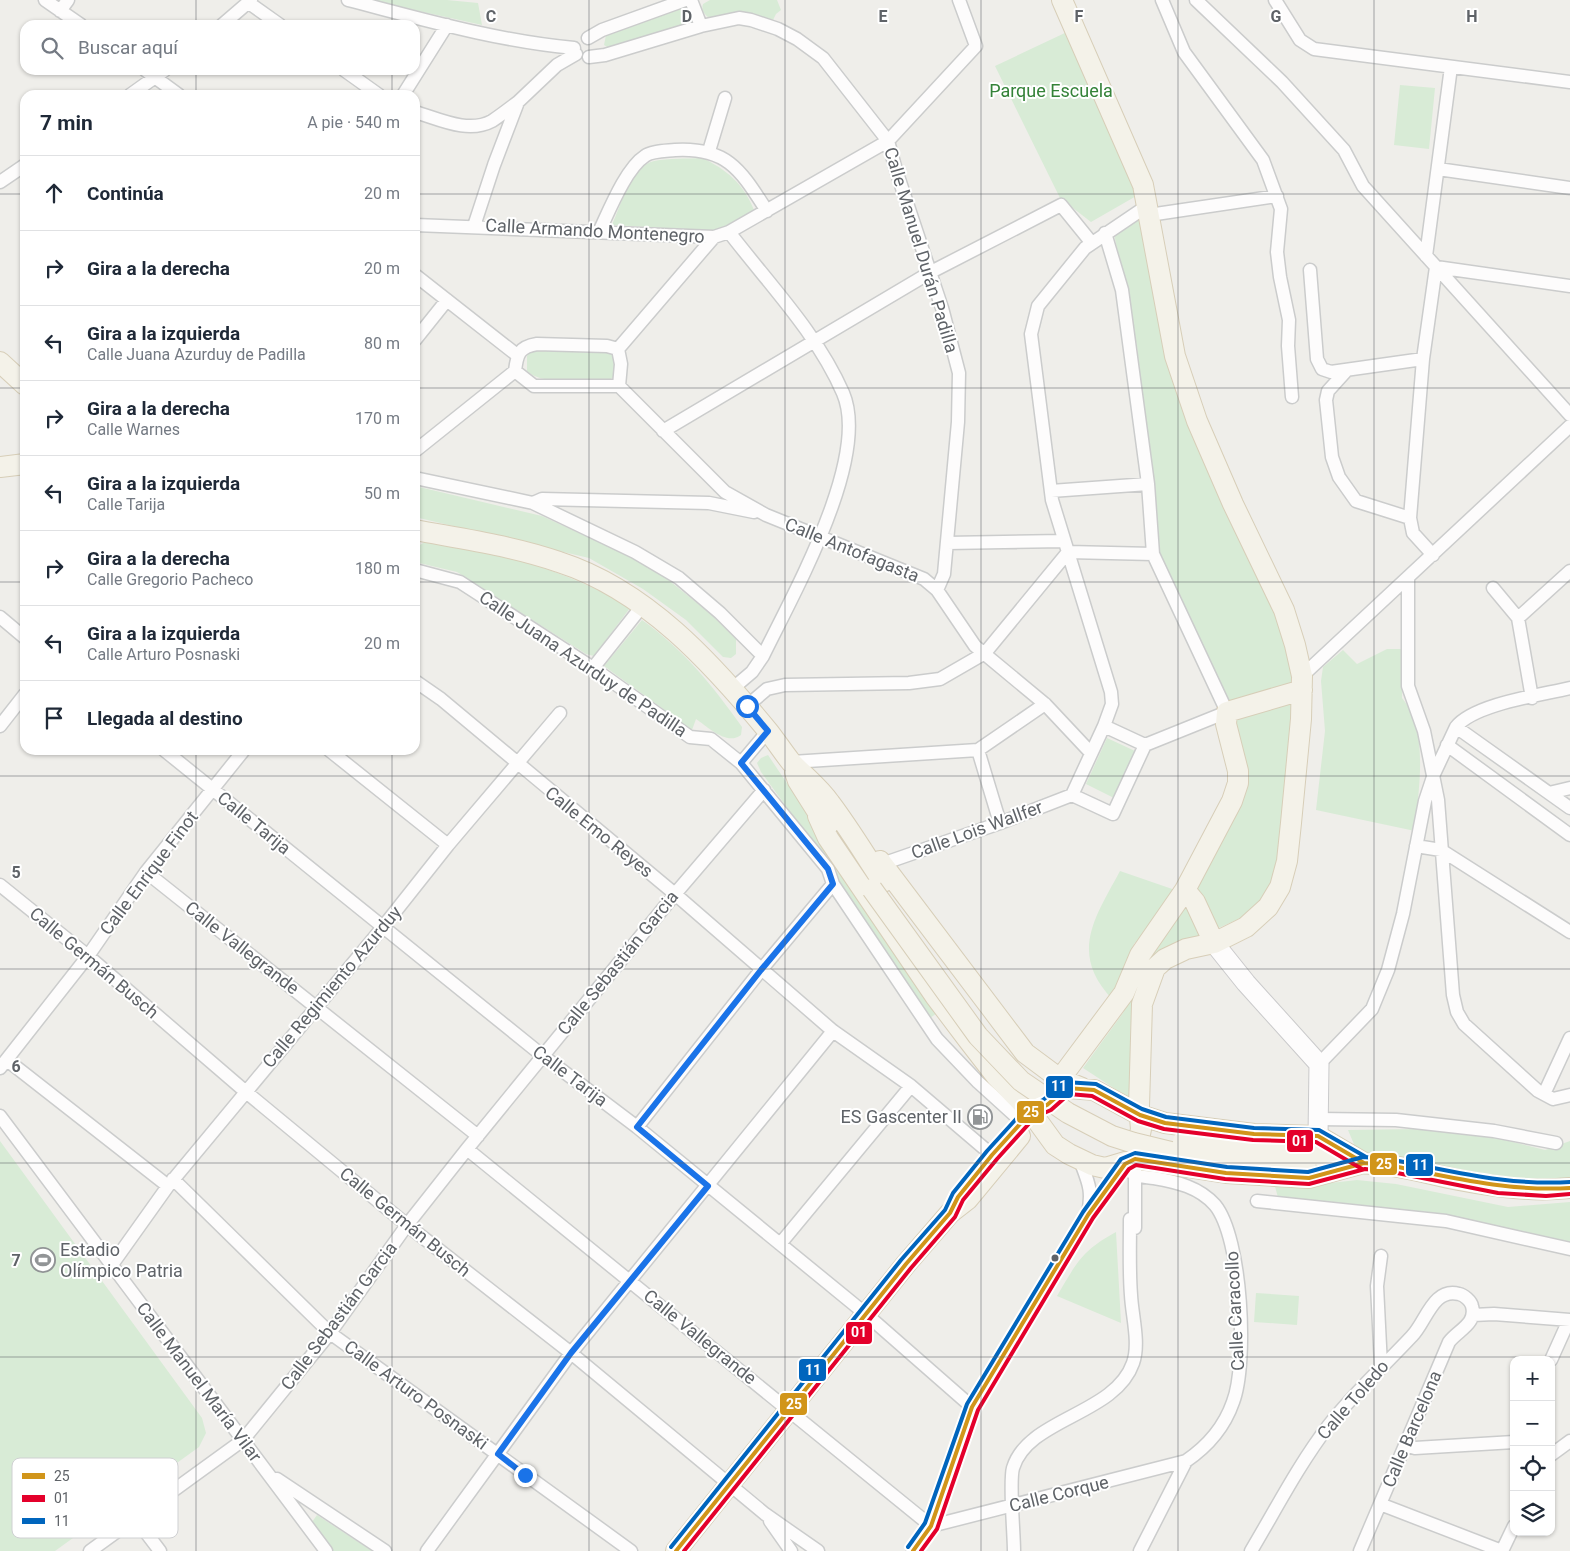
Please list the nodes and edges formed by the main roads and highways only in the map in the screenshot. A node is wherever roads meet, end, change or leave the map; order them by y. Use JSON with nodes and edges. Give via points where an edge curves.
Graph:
{"nodes":[{"id":1,"x":1062,"y":0,"type":"edge"},
{"id":2,"x":0,"y":362,"type":"edge"},
{"id":3,"x":20,"y":380,"type":"edge"},
{"id":4,"x":20,"y":465,"type":"edge"},
{"id":5,"x":0,"y":467,"type":"edge"},
{"id":6,"x":420,"y":531,"type":"edge"},
{"id":7,"x":1302,"y":683,"type":"junction"},
{"id":8,"x":824,"y":809,"type":"junction"},
{"id":9,"x":879,"y":878,"type":"junction"},
{"id":10,"x":1185,"y":890,"type":"junction"},
{"id":11,"x":1214,"y":943,"type":"junction"},
{"id":12,"x":1124,"y":993,"type":"junction"},
{"id":13,"x":1082,"y":1062,"type":"dead end"},
{"id":14,"x":1039,"y":1108,"type":"junction"},
{"id":15,"x":1140,"y":1115,"type":"junction"},
{"id":16,"x":1318,"y":1127,"type":"junction"},
{"id":17,"x":1364,"y":1164,"type":"junction"},
{"id":18,"x":1131,"y":1166,"type":"junction"},
{"id":19,"x":1570,"y":1188,"type":"edge"},
{"id":20,"x":950,"y":1213,"type":"junction"},
{"id":21,"x":676,"y":1551,"type":"edge"}],
"edges":[{"from":1,"to":7,"type":"main road","via":[[1143,185],[1175,356],[1197,421],[1232,504],[1284,610],[1295,644]]},
{"from":2,"to":3,"type":"main road"},
{"from":4,"to":5,"type":"main road"},
{"from":6,"to":8,"type":"main road","via":[[482,542],[560,562],[607,583],[643,605],[688,642],[732,689],[809,778]]},
{"from":7,"to":10,"type":"main road","via":[[1227,712],[1226,724],[1238,783],[1232,801]]},
{"from":7,"to":11,"type":"main road","via":[[1287,861],[1280,887],[1268,907],[1246,927]]},
{"from":8,"to":9,"type":"main road"},
{"from":8,"to":9,"type":"main road"},
{"from":8,"to":14,"type":"main road","via":[[828,838],[936,996],[996,1076]]},
{"from":9,"to":14,"type":"main road","via":[[1025,1053]]},
{"from":9,"to":17,"type":"main road","bridge":true,"via":[[961,1013],[1000,1062],[1021,1081],[1068,1113],[1112,1136],[1179,1154]]},
{"from":10,"to":11,"type":"main road","via":[[1195,902]]},
{"from":10,"to":12,"type":"main road","via":[[1140,955]]},
{"from":11,"to":15,"type":"main road","via":[[1164,959],[1155,968],[1142,1004]]},
{"from":11,"to":16,"type":"main road","via":[[1319,1064]]},
{"from":12,"to":13,"type":"main road","via":[[1120,1015]]},
{"from":12,"to":14,"type":"main road"},
{"from":14,"to":15,"type":"main road","via":[[1082,1088],[1103,1094]]},
{"from":14,"to":18,"type":"main road","via":[[1045,1133],[1055,1145],[1080,1160],[1105,1168]]},
{"from":14,"to":20,"type":"main road","via":[[968,1199]]},
{"from":14,"to":20,"type":"main road","via":[[992,1155],[958,1197]]},
{"from":15,"to":16,"type":"main road","via":[[1192,1128]]},
{"from":15,"to":18,"type":"main road","via":[[1141,1130]]},
{"from":16,"to":17,"type":"main road"},
{"from":17,"to":18,"type":"main road","via":[[1309,1178]]},
{"from":17,"to":19,"type":"main road","via":[[1383,1164],[1513,1188]]},
{"from":20,"to":21,"type":"main road"}]}
